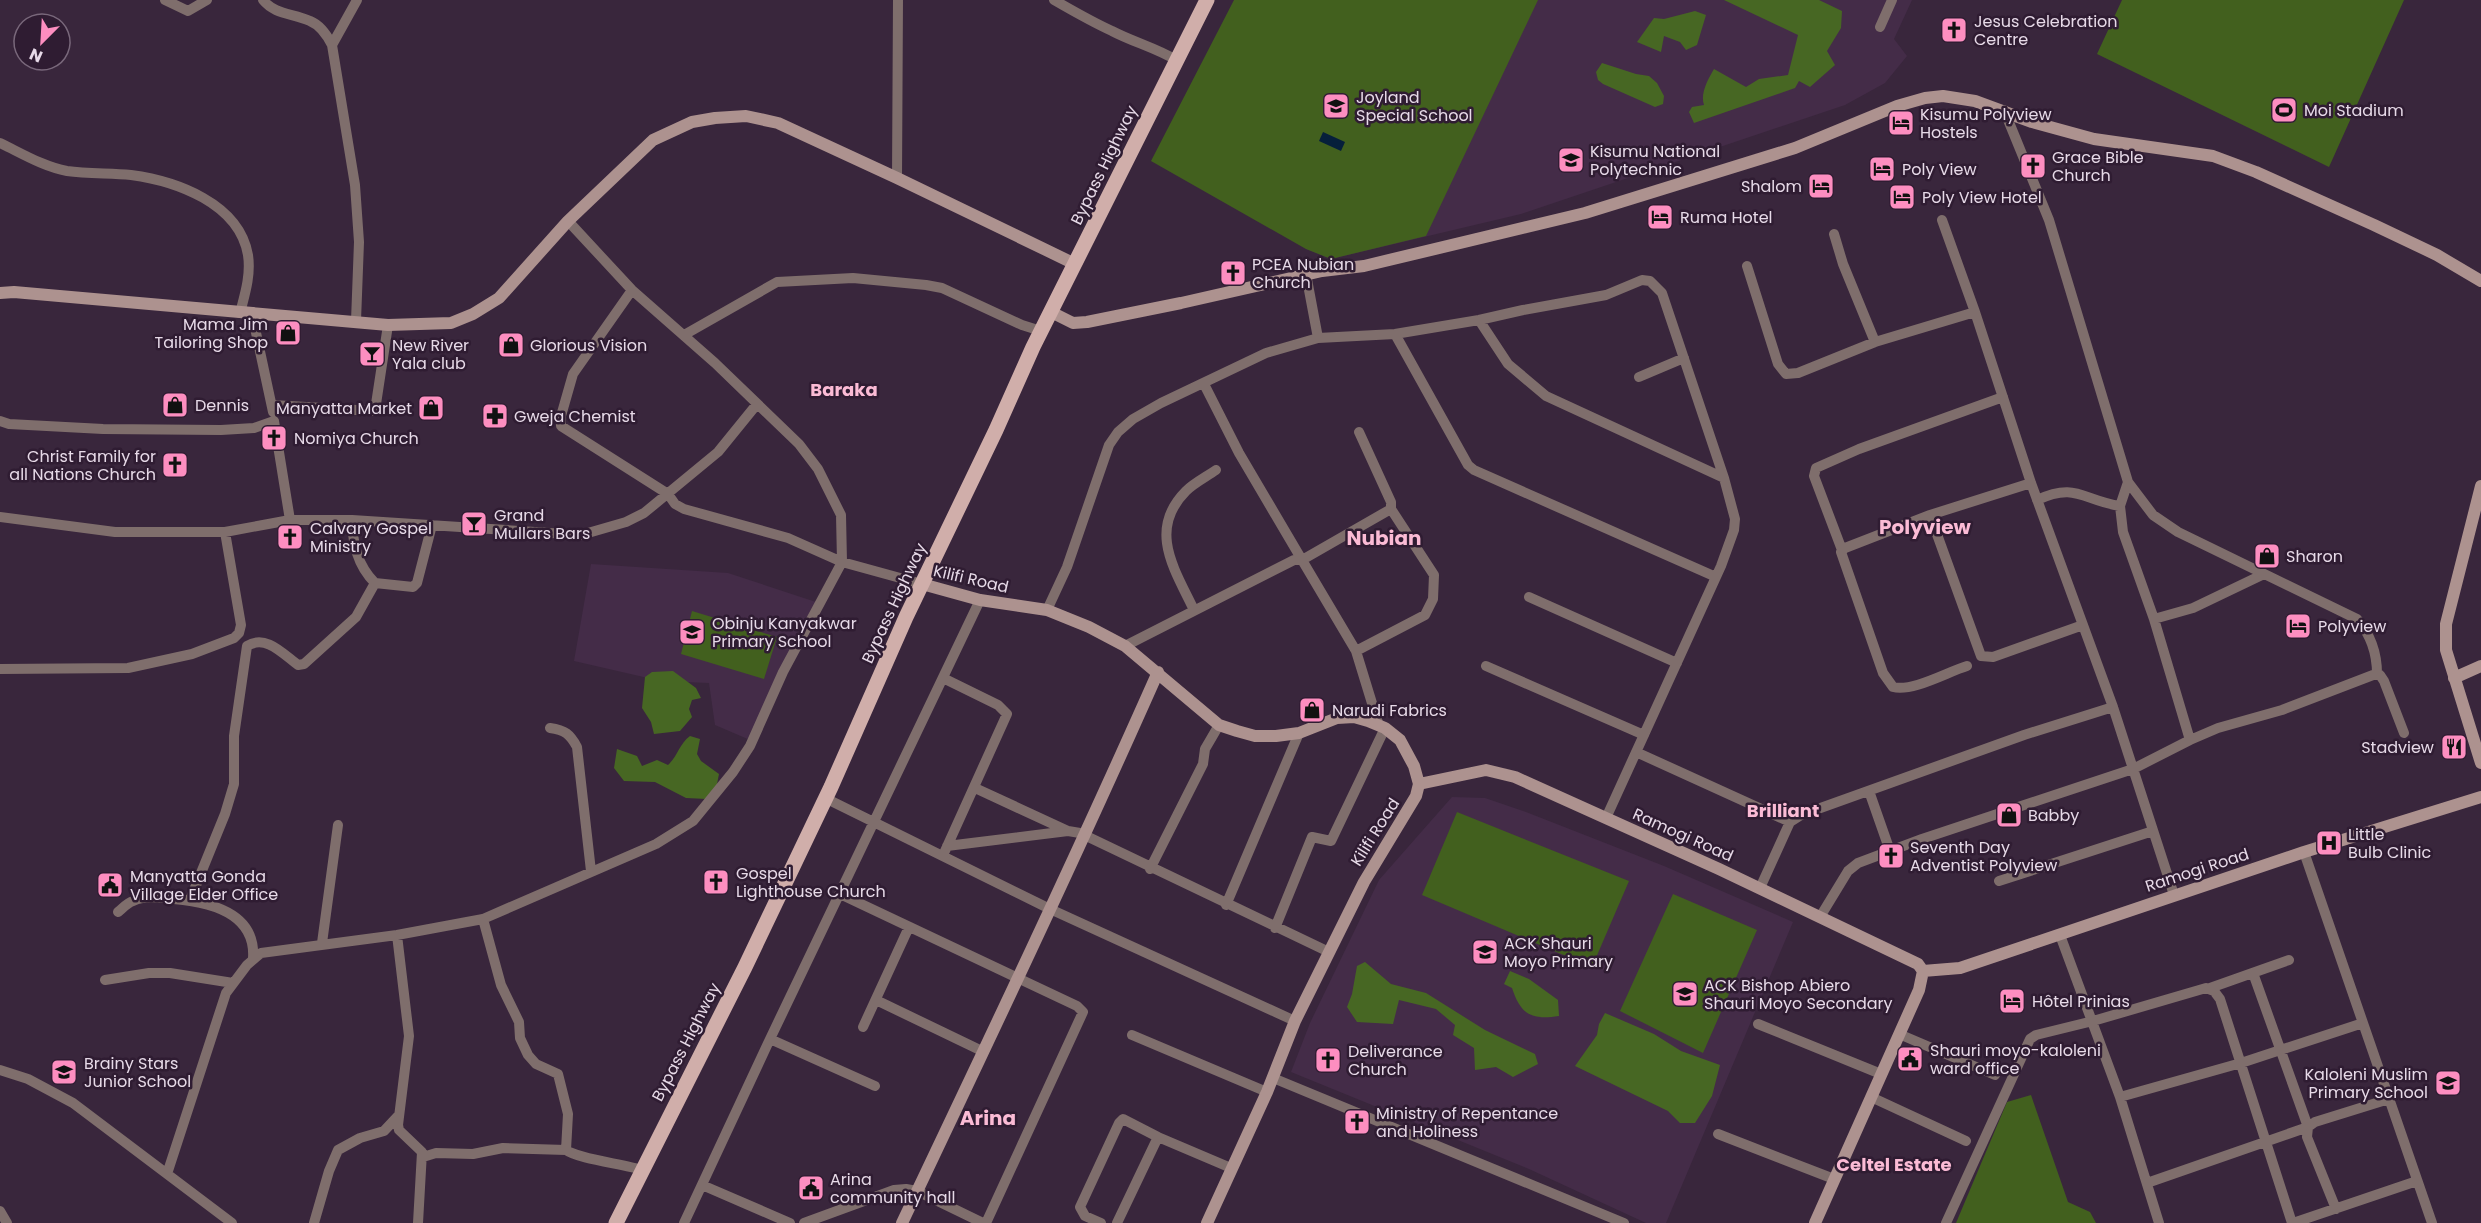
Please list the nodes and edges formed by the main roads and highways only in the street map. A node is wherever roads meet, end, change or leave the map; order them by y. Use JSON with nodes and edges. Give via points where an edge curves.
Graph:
{"nodes":[{"id":1,"x":1207,"y":0,"type":"edge"},
{"id":2,"x":616,"y":1223,"type":"edge"}],
"edges":[{"from":1,"to":2,"type":"main road","name":"Bypass Highway","via":[[1041,331],[745,967]]}]}
